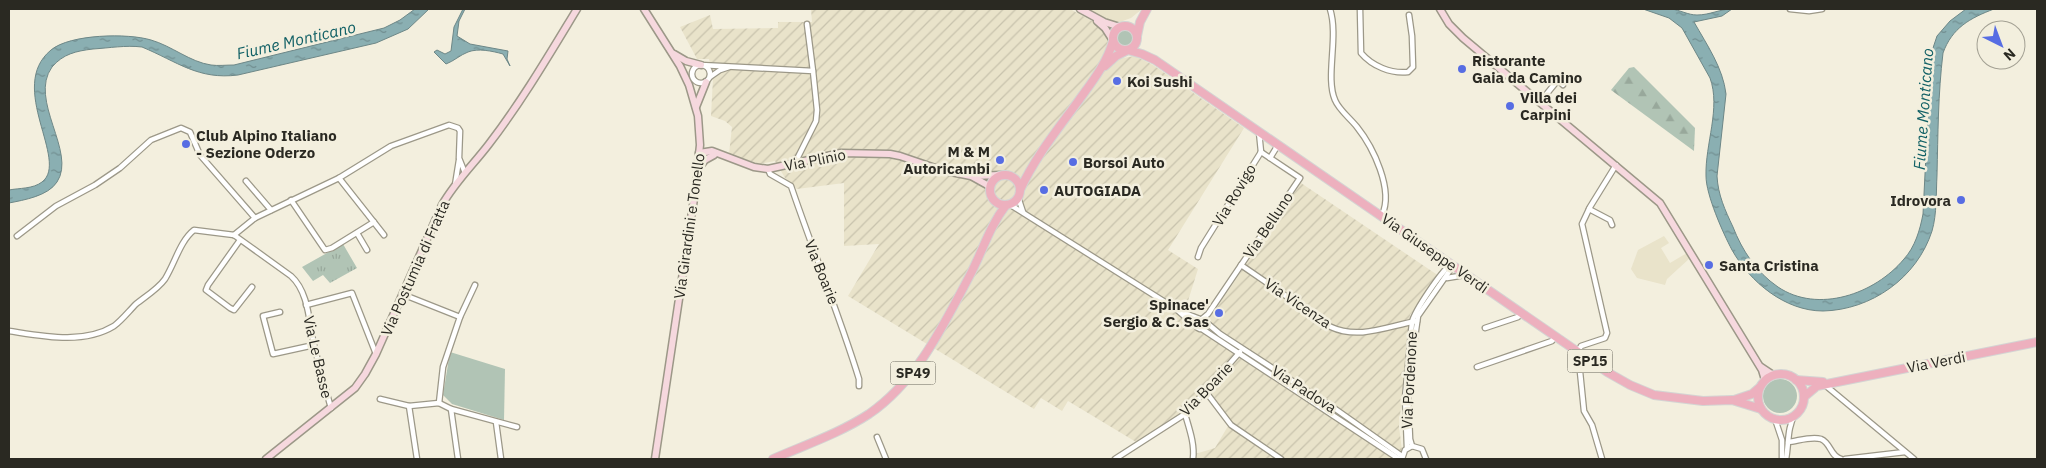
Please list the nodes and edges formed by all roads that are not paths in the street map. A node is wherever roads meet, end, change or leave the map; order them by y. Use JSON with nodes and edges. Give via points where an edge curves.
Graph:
{"nodes":[{"id":1,"x":577,"y":9,"type":"edge"},
{"id":2,"x":644,"y":9,"type":"edge"},
{"id":3,"x":1081,"y":9,"type":"edge"},
{"id":4,"x":1330,"y":9,"type":"edge"},
{"id":5,"x":1360,"y":9,"type":"edge"},
{"id":6,"x":1440,"y":9,"type":"edge"},
{"id":7,"x":1790,"y":9,"type":"edge"},
{"id":8,"x":1822,"y":9,"type":"edge"},
{"id":9,"x":1146,"y":11,"type":"edge"},
{"id":10,"x":1409,"y":15,"type":"dead end"},
{"id":11,"x":807,"y":24,"type":"dead end"},
{"id":12,"x":1122,"y":26,"type":"junction"},
{"id":13,"x":1137,"y":37,"type":"junction"},
{"id":14,"x":1112,"y":40,"type":"junction"},
{"id":15,"x":1128,"y":51,"type":"junction"},
{"id":16,"x":671,"y":52,"type":"junction"},
{"id":17,"x":1155,"y":60,"type":"junction"},
{"id":18,"x":701,"y":65,"type":"junction"},
{"id":19,"x":732,"y":66,"type":"junction"},
{"id":20,"x":812,"y":71,"type":"junction"},
{"id":21,"x":1098,"y":73,"type":"junction"},
{"id":22,"x":708,"y":80,"type":"junction"},
{"id":23,"x":1563,"y":85,"type":"dead end"},
{"id":24,"x":1540,"y":102,"type":"junction"},
{"id":25,"x":696,"y":108,"type":"junction"},
{"id":26,"x":1259,"y":132,"type":"junction"},
{"id":27,"x":700,"y":138,"type":"junction"},
{"id":28,"x":1275,"y":143,"type":"junction"},
{"id":29,"x":1261,"y":150,"type":"junction"},
{"id":30,"x":700,"y":153,"type":"junction"},
{"id":31,"x":715,"y":153,"type":"junction"},
{"id":32,"x":459,"y":158,"type":"junction"},
{"id":33,"x":1270,"y":158,"type":"junction"},
{"id":34,"x":1035,"y":160,"type":"junction"},
{"id":35,"x":795,"y":163,"type":"junction"},
{"id":36,"x":1616,"y":165,"type":"junction"},
{"id":37,"x":768,"y":169,"type":"junction"},
{"id":38,"x":698,"y":170,"type":"junction"},
{"id":39,"x":465,"y":173,"type":"junction"},
{"id":40,"x":1001,"y":175,"type":"junction"},
{"id":41,"x":971,"y":176,"type":"junction"},
{"id":42,"x":1013,"y":176,"type":"junction"},
{"id":43,"x":339,"y":178,"type":"junction"},
{"id":44,"x":246,"y":181,"type":"dead end"},
{"id":45,"x":455,"y":185,"type":"junction"},
{"id":46,"x":989,"y":186,"type":"junction"},
{"id":47,"x":1019,"y":193,"type":"junction"},
{"id":48,"x":291,"y":200,"type":"junction"},
{"id":49,"x":993,"y":200,"type":"junction"},
{"id":50,"x":1007,"y":205,"type":"junction"},
{"id":51,"x":1589,"y":208,"type":"junction"},
{"id":52,"x":270,"y":210,"type":"junction"},
{"id":53,"x":1024,"y":214,"type":"junction"},
{"id":54,"x":1382,"y":216,"type":"junction"},
{"id":55,"x":255,"y":218,"type":"junction"},
{"id":56,"x":374,"y":222,"type":"junction"},
{"id":57,"x":1612,"y":225,"type":"dead end"},
{"id":58,"x":993,"y":226,"type":"junction"},
{"id":59,"x":357,"y":233,"type":"junction"},
{"id":60,"x":234,"y":235,"type":"junction"},
{"id":61,"x":384,"y":235,"type":"dead end"},
{"id":62,"x":17,"y":236,"type":"dead end"},
{"id":63,"x":240,"y":240,"type":"junction"},
{"id":64,"x":367,"y":250,"type":"dead end"},
{"id":65,"x":1440,"y":256,"type":"junction"},
{"id":66,"x":1198,"y":257,"type":"dead end"},
{"id":67,"x":1241,"y":265,"type":"junction"},
{"id":68,"x":1452,"y":265,"type":"junction"},
{"id":69,"x":1441,"y":274,"type":"junction"},
{"id":70,"x":1466,"y":275,"type":"junction"},
{"id":71,"x":1447,"y":278,"type":"junction"},
{"id":72,"x":475,"y":285,"type":"dead end"},
{"id":73,"x":252,"y":287,"type":"dead end"},
{"id":74,"x":402,"y":294,"type":"junction"},
{"id":75,"x":306,"y":305,"type":"junction"},
{"id":76,"x":1176,"y":309,"type":"junction"},
{"id":77,"x":280,"y":312,"type":"dead end"},
{"id":78,"x":1521,"y":313,"type":"junction"},
{"id":79,"x":460,"y":318,"type":"junction"},
{"id":80,"x":1204,"y":320,"type":"junction"},
{"id":81,"x":1414,"y":322,"type":"junction"},
{"id":82,"x":1200,"y":328,"type":"junction"},
{"id":83,"x":1485,"y":328,"type":"dead end"},
{"id":84,"x":9,"y":332,"type":"edge"},
{"id":85,"x":1556,"y":337,"type":"junction"},
{"id":86,"x":2034,"y":343,"type":"edge"},
{"id":87,"x":314,"y":344,"type":"junction"},
{"id":88,"x":1241,"y":350,"type":"junction"},
{"id":89,"x":1578,"y":352,"type":"junction"},
{"id":90,"x":376,"y":354,"type":"junction"},
{"id":91,"x":1758,"y":364,"type":"junction"},
{"id":92,"x":1477,"y":367,"type":"dead end"},
{"id":93,"x":1773,"y":375,"type":"junction"},
{"id":94,"x":1796,"y":380,"type":"junction"},
{"id":95,"x":1840,"y":381,"type":"junction"},
{"id":96,"x":1763,"y":383,"type":"junction"},
{"id":97,"x":1824,"y":385,"type":"junction"},
{"id":98,"x":859,"y":386,"type":"dead end"},
{"id":99,"x":1206,"y":392,"type":"junction"},
{"id":100,"x":1804,"y":397,"type":"junction"},
{"id":101,"x":380,"y":399,"type":"dead end"},
{"id":102,"x":1732,"y":400,"type":"junction"},
{"id":103,"x":439,"y":403,"type":"junction"},
{"id":104,"x":409,"y":406,"type":"junction"},
{"id":105,"x":331,"y":408,"type":"junction"},
{"id":106,"x":451,"y":409,"type":"junction"},
{"id":107,"x":1761,"y":409,"type":"junction"},
{"id":108,"x":1185,"y":414,"type":"junction"},
{"id":109,"x":1795,"y":414,"type":"junction"},
{"id":110,"x":1775,"y":419,"type":"junction"},
{"id":111,"x":496,"y":422,"type":"junction"},
{"id":112,"x":517,"y":427,"type":"dead end"},
{"id":113,"x":877,"y":437,"type":"dead end"},
{"id":114,"x":1788,"y":442,"type":"junction"},
{"id":115,"x":1410,"y":447,"type":"junction"},
{"id":116,"x":1905,"y":452,"type":"junction"},
{"id":117,"x":655,"y":458,"type":"edge"},
{"id":118,"x":1401,"y":458,"type":"edge"},
{"id":119,"x":266,"y":459,"type":"edge"},
{"id":120,"x":417,"y":459,"type":"edge"},
{"id":121,"x":458,"y":459,"type":"edge"},
{"id":122,"x":501,"y":459,"type":"edge"},
{"id":123,"x":773,"y":459,"type":"edge"},
{"id":124,"x":886,"y":459,"type":"edge"},
{"id":125,"x":1115,"y":459,"type":"edge"},
{"id":126,"x":1192,"y":459,"type":"edge"},
{"id":127,"x":1282,"y":459,"type":"edge"},
{"id":128,"x":1426,"y":459,"type":"edge"},
{"id":129,"x":1602,"y":459,"type":"edge"},
{"id":130,"x":1782,"y":459,"type":"edge"},
{"id":131,"x":1786,"y":459,"type":"edge"},
{"id":132,"x":1841,"y":459,"type":"edge"},
{"id":133,"x":1845,"y":459,"type":"edge"},
{"id":134,"x":1914,"y":459,"type":"edge"}],
"edges":[{"from":1,"to":39,"type":"main road","name":"Via Postumia di Fratta","via":[[529,88]]},
{"from":2,"to":16,"type":"main road","name":"Via Girardini e Tonello"},
{"from":3,"to":12,"type":"main road","via":[[1104,22]]},
{"from":3,"to":14,"type":"main road","via":[[1105,28]]},
{"from":4,"to":54,"type":"street","via":[[1334,25],[1334,97],[1364,136],[1380,169],[1384,199]]},
{"from":5,"to":10,"type":"street","via":[[1361,53],[1371,62],[1394,72],[1408,72],[1413,68]]},
{"from":6,"to":24,"type":"main road","via":[[1456,32]]},
{"from":7,"to":8,"type":"street"},
{"from":9,"to":12,"type":"main road","number":"SP49"},
{"from":9,"to":13,"type":"main road","number":"SP49"},
{"from":11,"to":20,"type":"street"},
{"from":12,"to":13,"type":"main road","via":[[1134,29]]},
{"from":12,"to":14,"type":"main road","number":"SP49","via":[[1114,31]]},
{"from":13,"to":15,"type":"main road","number":"SP49","via":[[1135,46]]},
{"from":13,"to":17,"type":"main road","name":"Via Giuseppe Verdi","number":"SP15"},
{"from":14,"to":15,"type":"main road","via":[[1119,50]]},
{"from":14,"to":21,"type":"main road","number":"SP49"},
{"from":15,"to":17,"type":"main road","name":"Via Giuseppe Verdi","number":"SP15"},
{"from":15,"to":21,"type":"main road","number":"SP49","via":[[1112,59]]},
{"from":16,"to":18,"type":"main road","via":[[682,60]]},
{"from":16,"to":25,"type":"main road","name":"Via Girardini e Tonello","via":[[690,85]]},
{"from":17,"to":26,"type":"main road","name":"Via Giuseppe Verdi","number":"SP15"},
{"from":18,"to":19,"type":"street"},
{"from":18,"to":22,"type":"street","via":[[709,70]]},
{"from":18,"to":22,"type":"street","via":[[694,69],[693,77],[698,83]]},
{"from":19,"to":20,"type":"street"},
{"from":19,"to":22,"type":"street","via":[[720,70]]},
{"from":20,"to":35,"type":"street","via":[[816,121]]},
{"from":21,"to":34,"type":"main road","number":"SP49"},
{"from":22,"to":25,"type":"main road"},
{"from":23,"to":24,"type":"street","via":[[1558,80]]},
{"from":24,"to":36,"type":"main road"},
{"from":25,"to":27,"type":"main road","name":"Via Girardini e Tonello"},
{"from":26,"to":28,"type":"main road","name":"Via Giuseppe Verdi","number":"SP15"},
{"from":26,"to":29,"type":"street","name":"Via Rovigo"},
{"from":27,"to":30,"type":"main road","name":"Via Girardini e Tonello"},
{"from":27,"to":31,"type":"main road"},
{"from":28,"to":29,"type":"street"},
{"from":28,"to":33,"type":"street"},
{"from":28,"to":54,"type":"main road","name":"Via Giuseppe Verdi","number":"SP15"},
{"from":29,"to":33,"type":"street"},
{"from":29,"to":66,"type":"street","name":"Via Rovigo"},
{"from":30,"to":31,"type":"main road","name":"Via Plinio"},
{"from":30,"to":38,"type":"main road","name":"Via Girardini e Tonello"},
{"from":31,"to":37,"type":"main road","name":"Via Plinio"},
{"from":31,"to":38,"type":"main road"},
{"from":32,"to":39,"type":"street"},
{"from":32,"to":43,"type":"street","via":[[460,131],[450,125],[391,146]]},
{"from":32,"to":45,"type":"street"},
{"from":33,"to":67,"type":"street","name":"Via Belluno","via":[[1300,178]]},
{"from":34,"to":42,"type":"main road","number":"SP49"},
{"from":34,"to":47,"type":"main road","number":"SP49"},
{"from":35,"to":37,"type":"main road","name":"Via Plinio"},
{"from":35,"to":41,"type":"main road","name":"Via Plinio","via":[[841,153],[878,153]]},
{"from":36,"to":51,"type":"street"},
{"from":36,"to":91,"type":"main road","via":[[1663,207]]},
{"from":37,"to":98,"type":"street","name":"Via Boarie","via":[[770,174],[791,186],[840,318]]},
{"from":38,"to":117,"type":"main road","name":"Via Girardini e Tonello"},
{"from":39,"to":45,"type":"main road","name":"Via Postumia di Fratta"},
{"from":40,"to":41,"type":"main road","name":"Via Plinio"},
{"from":40,"to":42,"type":"main road"},
{"from":40,"to":46,"type":"main road"},
{"from":41,"to":46,"type":"main road","name":"Via Plinio"},
{"from":42,"to":47,"type":"main road"},
{"from":43,"to":48,"type":"street"},
{"from":43,"to":56,"type":"street"},
{"from":44,"to":52,"type":"street"},
{"from":45,"to":74,"type":"main road","name":"Via Postumia di Fratta","via":[[442,205]]},
{"from":46,"to":49,"type":"main road","number":"SP49"},
{"from":47,"to":50,"type":"main road","number":"SP49"},
{"from":47,"to":53,"type":"street"},
{"from":48,"to":52,"type":"street"},
{"from":48,"to":59,"type":"street","via":[[325,250]]},
{"from":49,"to":50,"type":"main road"},
{"from":49,"to":58,"type":"main road","number":"SP49"},
{"from":50,"to":53,"type":"street"},
{"from":50,"to":58,"type":"main road","number":"SP49"},
{"from":51,"to":57,"type":"street","via":[[1610,220]]},
{"from":51,"to":89,"type":"street","via":[[1582,227],[1607,336],[1581,346]]},
{"from":52,"to":55,"type":"street"},
{"from":53,"to":76,"type":"street"},
{"from":54,"to":65,"type":"main road","name":"Via Giuseppe Verdi","number":"SP15"},
{"from":55,"to":60,"type":"street"},
{"from":55,"to":62,"type":"street","via":[[200,155],[190,132],[181,128],[151,140],[120,168],[56,206]]},
{"from":56,"to":59,"type":"street"},
{"from":56,"to":61,"type":"street"},
{"from":58,"to":123,"type":"main road","number":"SP49","via":[[930,346],[903,385],[859,420]]},
{"from":59,"to":64,"type":"street"},
{"from":60,"to":63,"type":"street","name":"Via Le Basse"},
{"from":60,"to":84,"type":"street","via":[[194,230],[164,279],[113,326],[89,336]]},
{"from":63,"to":73,"type":"street","via":[[206,290],[234,310]]},
{"from":63,"to":75,"type":"street","name":"Via Le Basse","via":[[295,279]]},
{"from":65,"to":68,"type":"main road","name":"Via Giuseppe Verdi","number":"SP15"},
{"from":65,"to":69,"type":"street"},
{"from":67,"to":80,"type":"street","name":"Via Belluno"},
{"from":67,"to":81,"type":"street","name":"Via Vicenza","via":[[1341,331],[1361,333]]},
{"from":68,"to":69,"type":"street","name":"Via Pordenone"},
{"from":68,"to":70,"type":"main road","name":"Via Giuseppe Verdi","number":"SP15"},
{"from":68,"to":71,"type":"street","name":"Via Pordenone"},
{"from":69,"to":81,"type":"street","name":"Via Pordenone","via":[[1416,312]]},
{"from":70,"to":71,"type":"street"},
{"from":70,"to":78,"type":"main road","name":"Via Giuseppe Verdi","number":"SP15"},
{"from":71,"to":81,"type":"street","name":"Via Pordenone"},
{"from":72,"to":79,"type":"street"},
{"from":74,"to":79,"type":"street"},
{"from":74,"to":90,"type":"main road","name":"Via Postumia di Fratta"},
{"from":75,"to":87,"type":"street","name":"Via Le Basse"},
{"from":75,"to":90,"type":"street","name":"Via Le Basse","via":[[352,293]]},
{"from":76,"to":80,"type":"street","name":"Via Padova"},
{"from":76,"to":82,"type":"street","name":"Via Padova"},
{"from":77,"to":87,"type":"street","via":[[263,316],[273,354]]},
{"from":78,"to":83,"type":"street","via":[[1518,317]]},
{"from":78,"to":85,"type":"main road","name":"Via Giuseppe Verdi","number":"SP15"},
{"from":79,"to":103,"type":"street","via":[[443,367]]},
{"from":80,"to":82,"type":"street","via":[[1206,327]]},
{"from":80,"to":82,"type":"street","name":"Via Belluno","via":[[1197,323]]},
{"from":80,"to":88,"type":"street","name":"Via Padova"},
{"from":81,"to":115,"type":"street","name":"Via Pordenone","via":[[1405,398]]},
{"from":82,"to":88,"type":"street","name":"Via Padova"},
{"from":85,"to":89,"type":"main road","name":"Via Giuseppe Verdi","number":"SP15"},
{"from":85,"to":92,"type":"street"},
{"from":86,"to":95,"type":"main road","name":"Via Verdi"},
{"from":87,"to":105,"type":"street","name":"Via Le Basse"},
{"from":88,"to":99,"type":"street","name":"Via Boarie"},
{"from":88,"to":118,"type":"street","name":"Via Padova","via":[[1334,408]]},
{"from":89,"to":102,"type":"main road","name":"Via Giuseppe Verdi","number":"SP15","via":[[1630,385],[1654,395],[1695,401]]},
{"from":89,"to":129,"type":"street","via":[[1584,412],[1592,425]]},
{"from":90,"to":105,"type":"main road","name":"Via Postumia di Fratta","via":[[355,388]]},
{"from":91,"to":93,"type":"main road"},
{"from":91,"to":96,"type":"main road"},
{"from":93,"to":94,"type":"main road","via":[[1785,374]]},
{"from":93,"to":96,"type":"main road","number":"SP15"},
{"from":94,"to":95,"type":"main road"},
{"from":94,"to":100,"type":"main road"},
{"from":95,"to":97,"type":"main road"},
{"from":96,"to":102,"type":"main road","number":"SP15","via":[[1752,394]]},
{"from":96,"to":107,"type":"main road","via":[[1758,394]]},
{"from":97,"to":100,"type":"main road","via":[[1813,388]]},
{"from":97,"to":116,"type":"street"},
{"from":99,"to":108,"type":"street","name":"Via Boarie"},
{"from":99,"to":127,"type":"street","via":[[1231,426]]},
{"from":100,"to":109,"type":"main road","via":[[1800,410]]},
{"from":101,"to":104,"type":"street"},
{"from":102,"to":107,"type":"main road","number":"SP15"},
{"from":103,"to":104,"type":"street"},
{"from":103,"to":106,"type":"street"},
{"from":104,"to":120,"type":"street"},
{"from":105,"to":119,"type":"main road","name":"Via Postumia di Fratta"},
{"from":106,"to":111,"type":"street"},
{"from":106,"to":121,"type":"street"},
{"from":107,"to":110,"type":"main road","number":"SP15"},
{"from":108,"to":125,"type":"street","name":"Via Boarie"},
{"from":108,"to":126,"type":"street"},
{"from":109,"to":110,"type":"main road"},
{"from":109,"to":114,"type":"street"},
{"from":110,"to":130,"type":"street","via":[[1782,440]]},
{"from":111,"to":112,"type":"street"},
{"from":111,"to":122,"type":"street"},
{"from":113,"to":124,"type":"street"},
{"from":114,"to":131,"type":"street"},
{"from":114,"to":132,"type":"street","via":[[1822,439]]},
{"from":115,"to":118,"type":"street"},
{"from":115,"to":128,"type":"street","via":[[1422,449]]},
{"from":116,"to":133,"type":"street"},
{"from":116,"to":134,"type":"street"}]}
